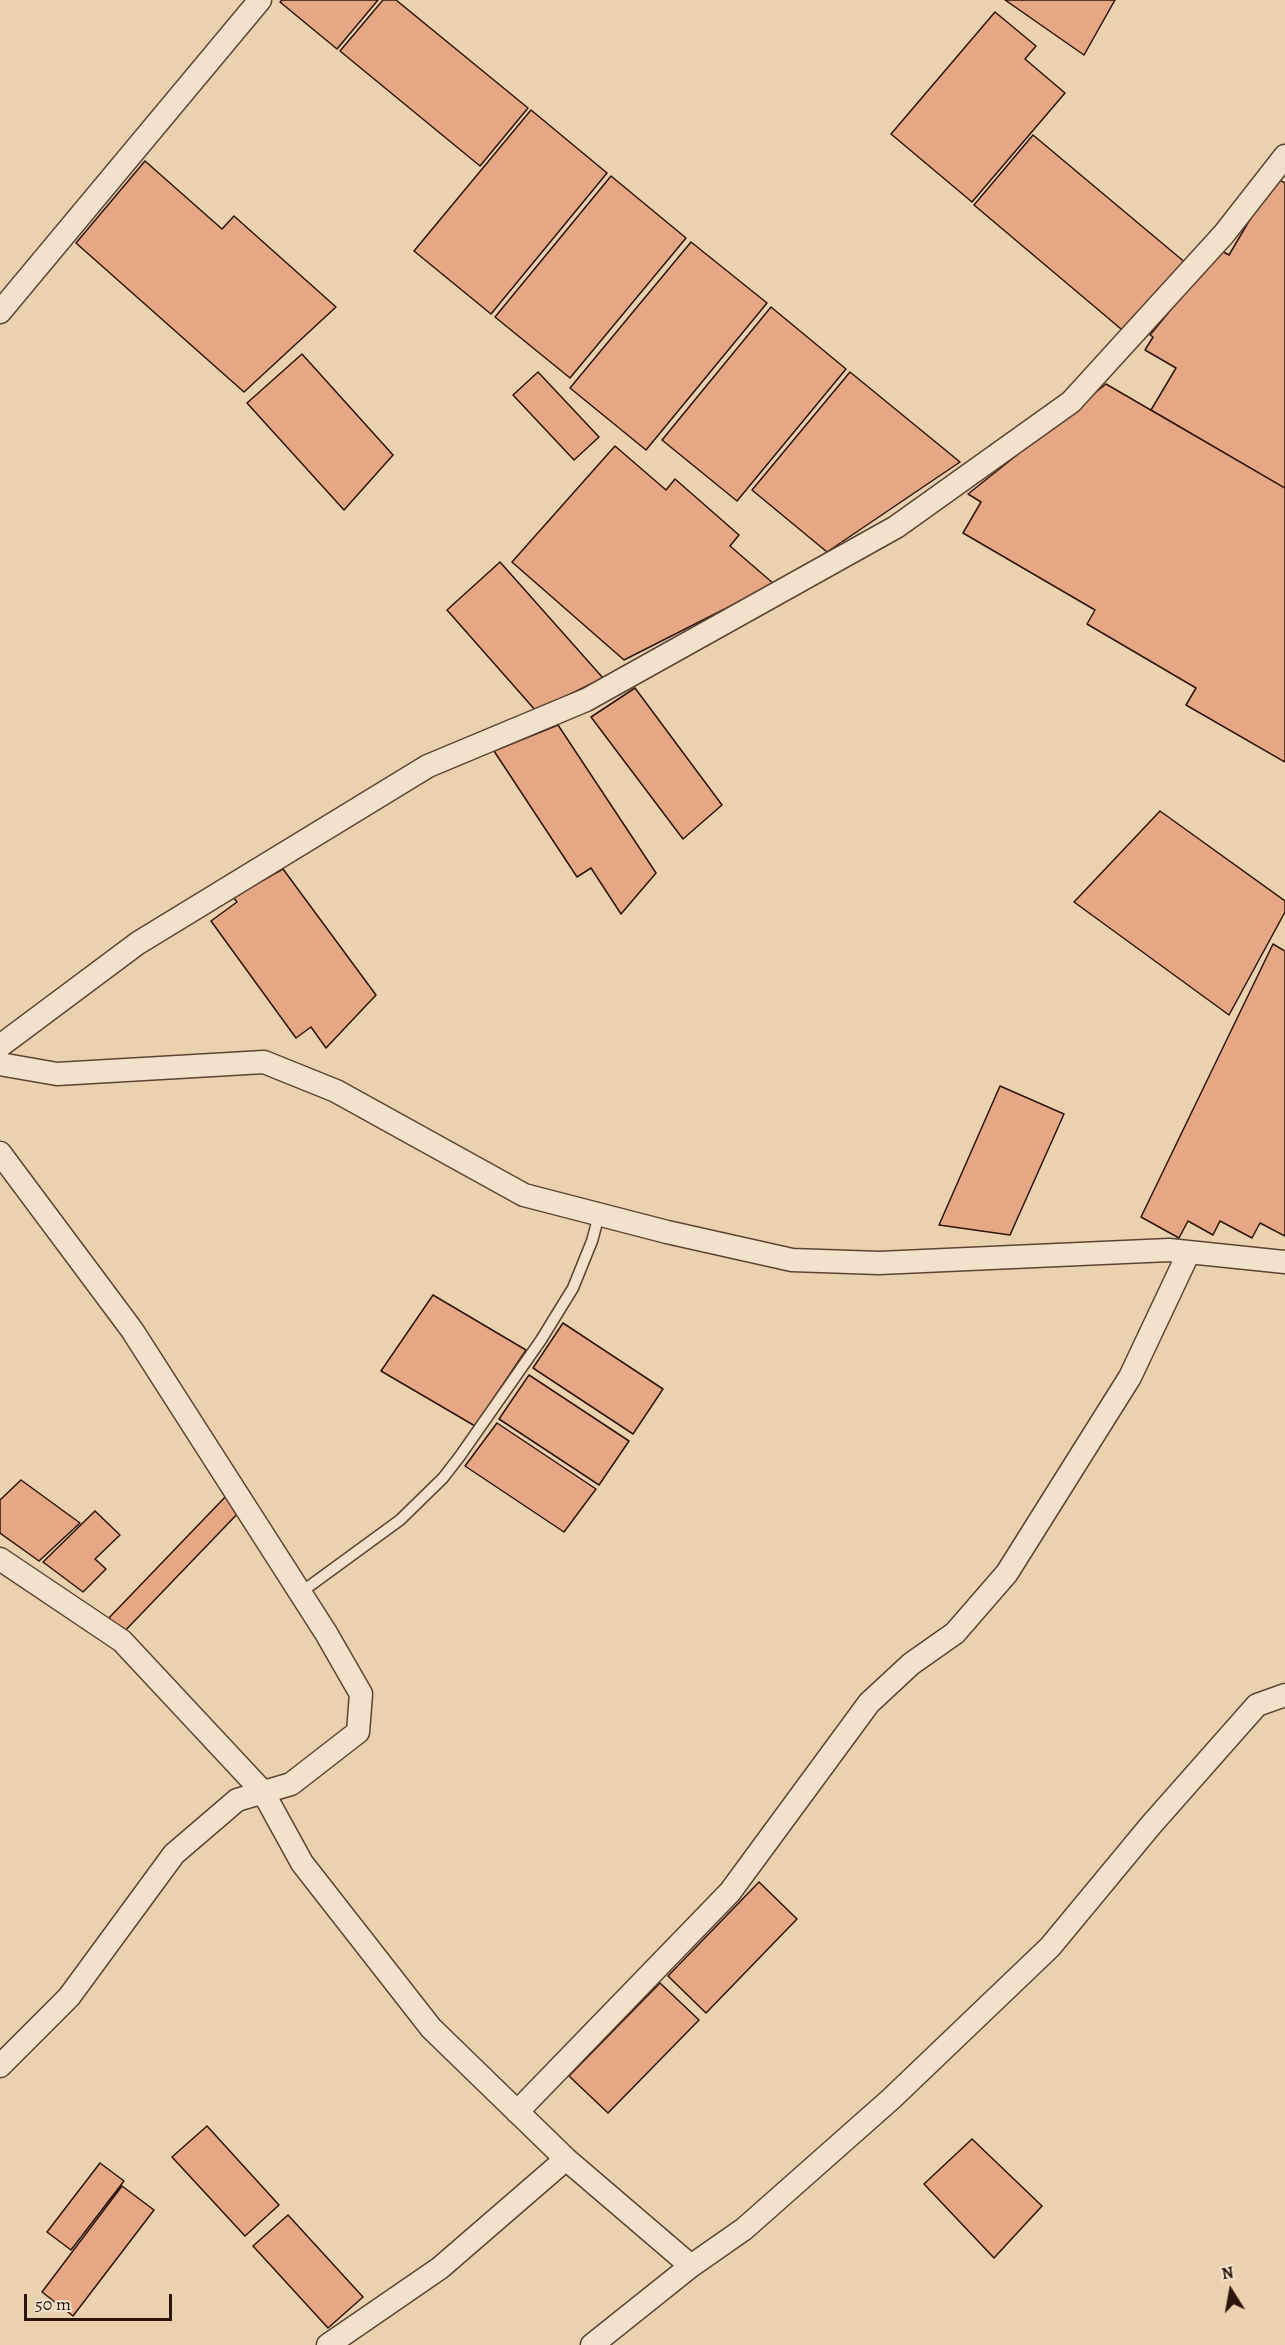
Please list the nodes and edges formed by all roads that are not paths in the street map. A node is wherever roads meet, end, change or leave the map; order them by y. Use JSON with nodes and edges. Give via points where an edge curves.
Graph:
{"nodes":[{"id":1,"x":260,"y":0,"type":"edge"},
{"id":2,"x":1285,"y":156,"type":"edge"},
{"id":3,"x":0,"y":312,"type":"edge"},
{"id":4,"x":0,"y":1046,"type":"edge"},
{"id":5,"x":0,"y":1064,"type":"edge"},
{"id":6,"x":0,"y":1153,"type":"edge"},
{"id":7,"x":598,"y":1215,"type":"junction"},
{"id":8,"x":1189,"y":1252,"type":"junction"},
{"id":9,"x":1285,"y":1262,"type":"edge"},
{"id":10,"x":0,"y":1559,"type":"edge"},
{"id":11,"x":300,"y":1593,"type":"junction"},
{"id":12,"x":1285,"y":1695,"type":"edge"},
{"id":13,"x":263,"y":1791,"type":"junction"},
{"id":14,"x":0,"y":2066,"type":"edge"},
{"id":15,"x":517,"y":2112,"type":"junction"},
{"id":16,"x":566,"y":2159,"type":"junction"},
{"id":17,"x":691,"y":2266,"type":"junction"},
{"id":18,"x":328,"y":2345,"type":"edge"},
{"id":19,"x":592,"y":2345,"type":"edge"}],
"edges":[{"from":1,"to":3,"type":"street"},
{"from":2,"to":4,"type":"street","via":[[1224,234],[1071,402],[896,527],[586,700],[428,766],[138,943]]},
{"from":5,"to":7,"type":"street","via":[[57,1074],[264,1062],[336,1091],[524,1195]]},
{"from":6,"to":11,"type":"street","via":[[132,1330]]},
{"from":7,"to":8,"type":"street","via":[[792,1260],[879,1263]]},
{"from":7,"to":11,"type":"lane","via":[[573,1288],[443,1478],[400,1520]]},
{"from":8,"to":9,"type":"street"},
{"from":8,"to":15,"type":"street","via":[[1130,1377],[1007,1573],[955,1633],[911,1664],[869,1703],[730,1892]]},
{"from":10,"to":13,"type":"street","via":[[122,1641]]},
{"from":11,"to":13,"type":"street","via":[[361,1694],[358,1732],[291,1784]]},
{"from":12,"to":17,"type":"street","via":[[1257,1705],[1050,1947],[874,2115],[744,2229]]},
{"from":13,"to":14,"type":"street","via":[[237,1800],[174,1854],[69,1997]]},
{"from":13,"to":15,"type":"street","via":[[302,1863],[431,2028]]},
{"from":15,"to":16,"type":"street"},
{"from":16,"to":17,"type":"street"},
{"from":16,"to":18,"type":"street","via":[[440,2268]]},
{"from":17,"to":19,"type":"street"}]}
